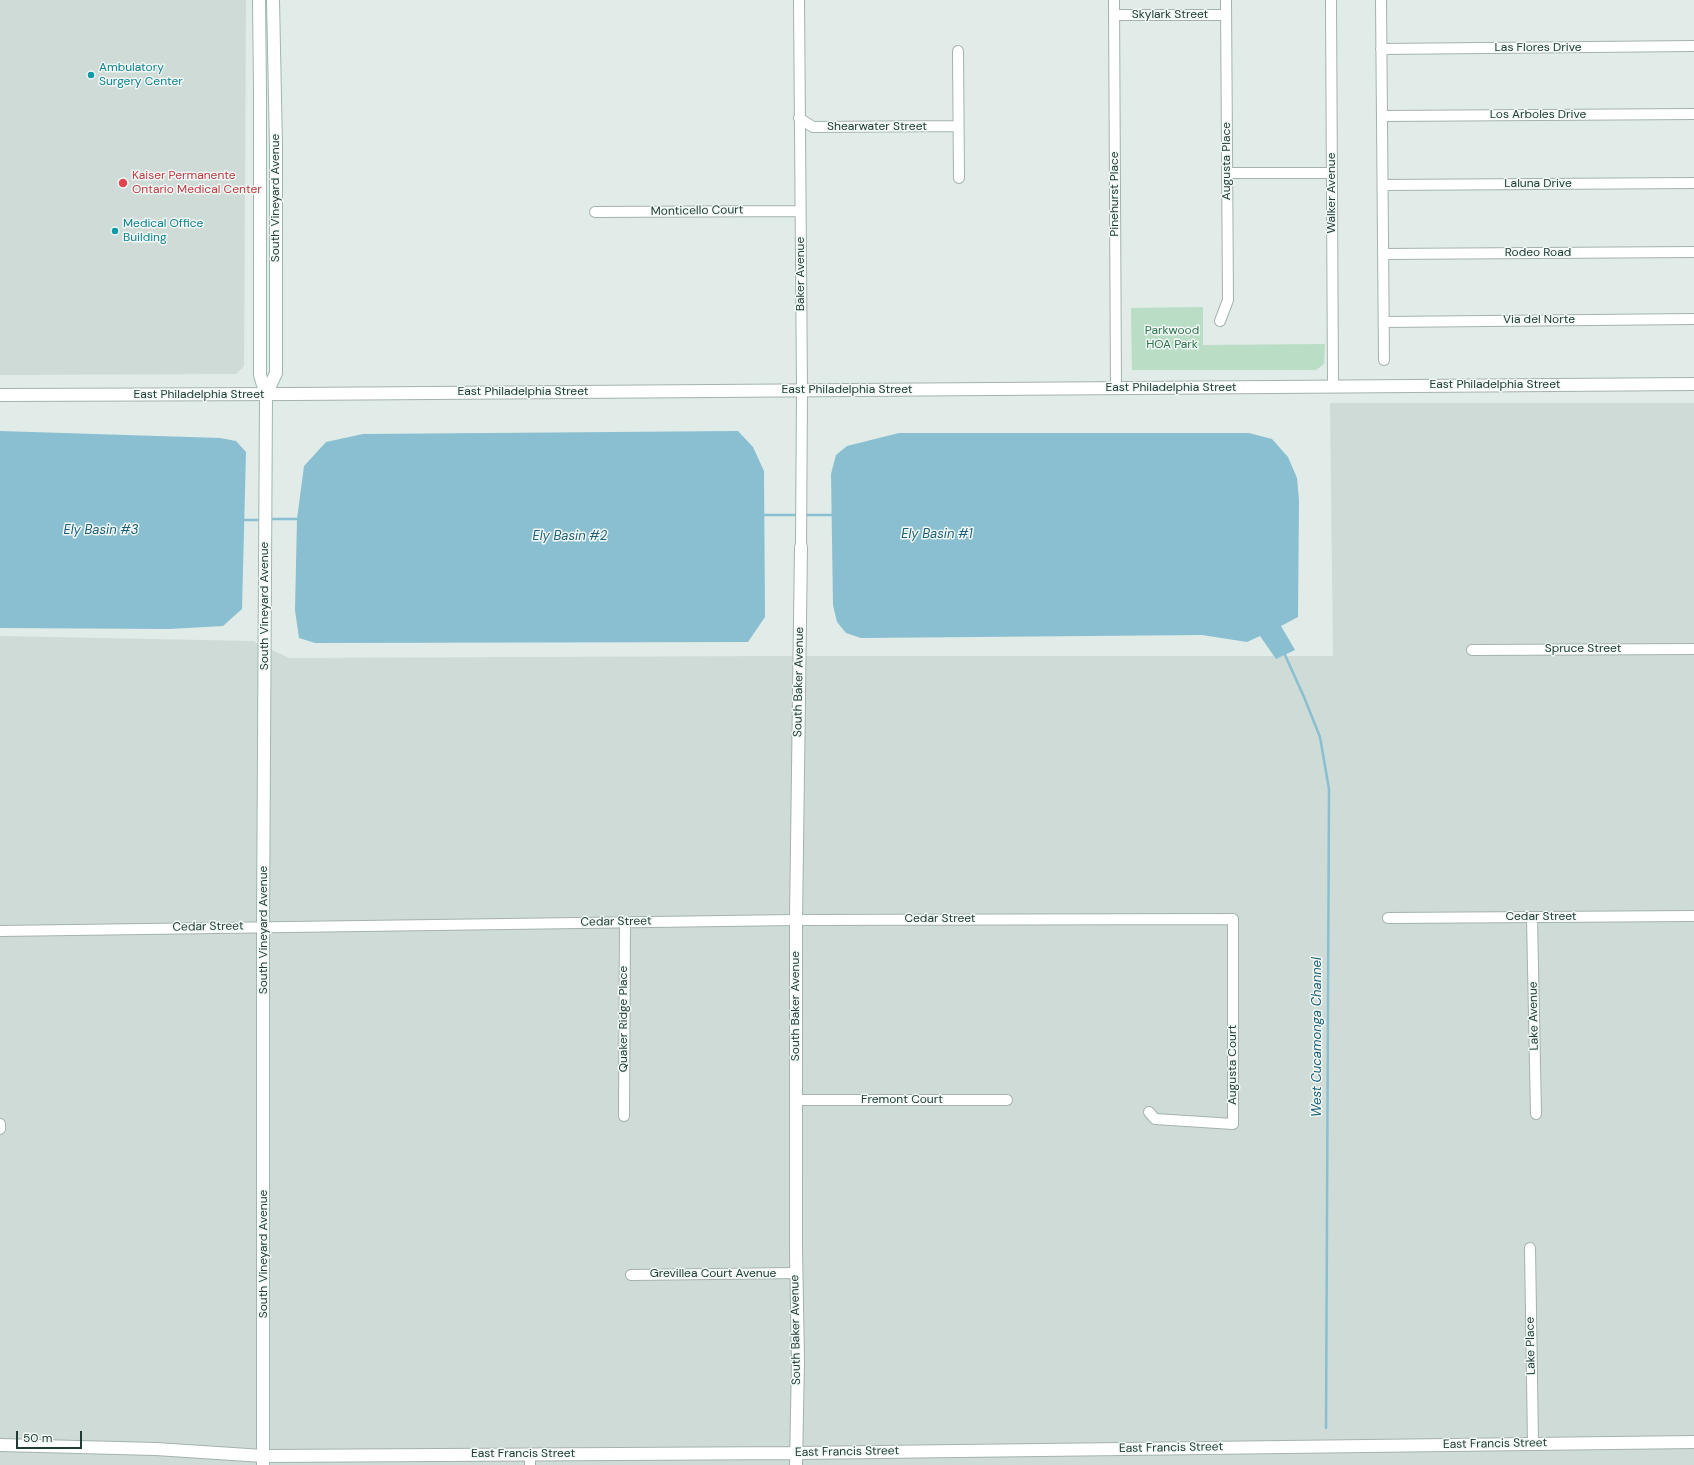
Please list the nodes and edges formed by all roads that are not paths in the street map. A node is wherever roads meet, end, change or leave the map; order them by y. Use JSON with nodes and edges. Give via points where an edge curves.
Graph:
{"nodes":[{"id":1,"x":259,"y":0,"type":"edge"},
{"id":2,"x":273,"y":0,"type":"edge"},
{"id":3,"x":799,"y":0,"type":"edge"},
{"id":4,"x":1114,"y":0,"type":"edge"},
{"id":5,"x":1226,"y":0,"type":"edge"},
{"id":6,"x":1331,"y":0,"type":"edge"},
{"id":7,"x":1381,"y":0,"type":"edge"},
{"id":8,"x":1114,"y":15,"type":"junction"},
{"id":9,"x":1226,"y":15,"type":"junction"},
{"id":10,"x":1694,"y":46,"type":"edge"},
{"id":11,"x":1382,"y":49,"type":"junction"},
{"id":12,"x":958,"y":51,"type":"dead end"},
{"id":13,"x":1694,"y":114,"type":"edge"},
{"id":14,"x":1383,"y":116,"type":"junction"},
{"id":15,"x":799,"y":118,"type":"junction"},
{"id":16,"x":958,"y":126,"type":"junction"},
{"id":17,"x":1227,"y":172,"type":"junction"},
{"id":18,"x":1332,"y":172,"type":"junction"},
{"id":19,"x":959,"y":178,"type":"dead end"},
{"id":20,"x":1694,"y":183,"type":"edge"},
{"id":21,"x":1383,"y":185,"type":"junction"},
{"id":22,"x":800,"y":211,"type":"junction"},
{"id":23,"x":594,"y":212,"type":"dead end"},
{"id":24,"x":1694,"y":252,"type":"edge"},
{"id":25,"x":1383,"y":254,"type":"junction"},
{"id":26,"x":1694,"y":319,"type":"edge"},
{"id":27,"x":1220,"y":321,"type":"dead end"},
{"id":28,"x":1384,"y":322,"type":"junction"},
{"id":29,"x":1384,"y":360,"type":"dead end"},
{"id":30,"x":1694,"y":384,"type":"edge"},
{"id":31,"x":1333,"y":386,"type":"junction"},
{"id":32,"x":1116,"y":388,"type":"junction"},
{"id":33,"x":802,"y":390,"type":"junction"},
{"id":34,"x":266,"y":394,"type":"junction"},
{"id":35,"x":0,"y":395,"type":"edge"},
{"id":36,"x":801,"y":547,"type":"joint"},
{"id":37,"x":1694,"y":649,"type":"edge"},
{"id":38,"x":1472,"y":650,"type":"dead end"},
{"id":39,"x":1694,"y":916,"type":"edge"},
{"id":40,"x":1532,"y":917,"type":"junction"},
{"id":41,"x":1388,"y":918,"type":"dead end"},
{"id":42,"x":1233,"y":919,"type":"joint"},
{"id":43,"x":796,"y":920,"type":"junction"},
{"id":44,"x":625,"y":922,"type":"junction"},
{"id":45,"x":263,"y":926,"type":"junction"},
{"id":46,"x":0,"y":931,"type":"edge"},
{"id":47,"x":796,"y":1100,"type":"junction"},
{"id":48,"x":1008,"y":1100,"type":"dead end"},
{"id":49,"x":1149,"y":1112,"type":"dead end"},
{"id":50,"x":1536,"y":1114,"type":"dead end"},
{"id":51,"x":624,"y":1116,"type":"dead end"},
{"id":52,"x":0,"y":1124,"type":"edge"},
{"id":53,"x":0,"y":1129,"type":"edge"},
{"id":54,"x":1530,"y":1248,"type":"dead end"},
{"id":55,"x":796,"y":1274,"type":"junction"},
{"id":56,"x":631,"y":1275,"type":"dead end"},
{"id":57,"x":1694,"y":1442,"type":"edge"},
{"id":58,"x":1533,"y":1443,"type":"junction"},
{"id":59,"x":0,"y":1445,"type":"edge"},
{"id":60,"x":796,"y":1459,"type":"edge"},
{"id":61,"x":530,"y":1460,"type":"edge"},
{"id":62,"x":263,"y":1461,"type":"edge"}],
"edges":[{"from":1,"to":34,"type":"street","name":"South Vineyard Avenue","via":[[260,375]]},
{"from":2,"to":34,"type":"street","name":"South Vineyard Avenue","via":[[276,373]]},
{"from":3,"to":15,"type":"street","name":"Baker Avenue"},
{"from":4,"to":8,"type":"street","name":"Pinehurst Place"},
{"from":5,"to":9,"type":"street","name":"Augusta Place"},
{"from":6,"to":18,"type":"street","name":"Walker Avenue"},
{"from":7,"to":11,"type":"street"},
{"from":8,"to":9,"type":"street","name":"Skylark Street"},
{"from":8,"to":32,"type":"street","name":"Pinehurst Place"},
{"from":9,"to":17,"type":"street","name":"Augusta Place"},
{"from":10,"to":11,"type":"street","name":"Las Flores Drive"},
{"from":11,"to":14,"type":"street"},
{"from":12,"to":16,"type":"street"},
{"from":13,"to":14,"type":"street","name":"Los Arboles Drive"},
{"from":14,"to":21,"type":"street"},
{"from":15,"to":16,"type":"street","name":"Shearwater Street","via":[[813,127]]},
{"from":15,"to":22,"type":"street","name":"Baker Avenue"},
{"from":16,"to":19,"type":"street"},
{"from":17,"to":18,"type":"street"},
{"from":17,"to":27,"type":"street","name":"Augusta Place","via":[[1228,300]]},
{"from":18,"to":31,"type":"street","name":"Walker Avenue"},
{"from":20,"to":21,"type":"street","name":"Laluna Drive"},
{"from":21,"to":25,"type":"street"},
{"from":22,"to":23,"type":"street","name":"Monticello Court"},
{"from":22,"to":33,"type":"street","name":"Baker Avenue"},
{"from":24,"to":25,"type":"street","name":"Rodeo Road"},
{"from":25,"to":28,"type":"street"},
{"from":26,"to":28,"type":"street","name":"Via del Norte"},
{"from":28,"to":29,"type":"street"},
{"from":30,"to":31,"type":"street","name":"East Philadelphia Street"},
{"from":31,"to":32,"type":"street","name":"East Philadelphia Street"},
{"from":32,"to":33,"type":"street","name":"East Philadelphia Street"},
{"from":33,"to":34,"type":"street","name":"East Philadelphia Street"},
{"from":33,"to":36,"type":"street","name":"Baker Avenue"},
{"from":34,"to":35,"type":"street","name":"East Philadelphia Street"},
{"from":34,"to":45,"type":"street","name":"South Vineyard Avenue"},
{"from":36,"to":43,"type":"street","name":"South Baker Avenue"},
{"from":37,"to":38,"type":"street","name":"Spruce Street"},
{"from":39,"to":40,"type":"street","name":"Cedar Street"},
{"from":40,"to":41,"type":"street","name":"Cedar Street"},
{"from":40,"to":50,"type":"street","name":"Lake Avenue"},
{"from":42,"to":43,"type":"street","name":"Cedar Street"},
{"from":42,"to":49,"type":"street","name":"Augusta Court","via":[[1233,1124],[1155,1118]]},
{"from":43,"to":44,"type":"street","name":"Cedar Street"},
{"from":43,"to":47,"type":"street","name":"South Baker Avenue"},
{"from":44,"to":45,"type":"street","name":"Cedar Street"},
{"from":44,"to":51,"type":"street","name":"Quaker Ridge Place"},
{"from":45,"to":46,"type":"street","name":"Cedar Street"},
{"from":45,"to":62,"type":"street","name":"South Vineyard Avenue"},
{"from":47,"to":48,"type":"street","name":"Fremont Court"},
{"from":47,"to":55,"type":"street","name":"South Baker Avenue"},
{"from":52,"to":53,"type":"street"},
{"from":54,"to":58,"type":"street","name":"Lake Place"},
{"from":55,"to":56,"type":"street","name":"Grevillea Court Avenue"},
{"from":55,"to":60,"type":"street","name":"South Baker Avenue"},
{"from":57,"to":58,"type":"street","name":"East Francis Street"},
{"from":58,"to":60,"type":"street","name":"East Francis Street"},
{"from":59,"to":62,"type":"street","name":"East Francis Street","via":[[156,1449]]},
{"from":60,"to":61,"type":"street","name":"East Francis Street"},
{"from":61,"to":62,"type":"street","name":"East Francis Street"}]}
